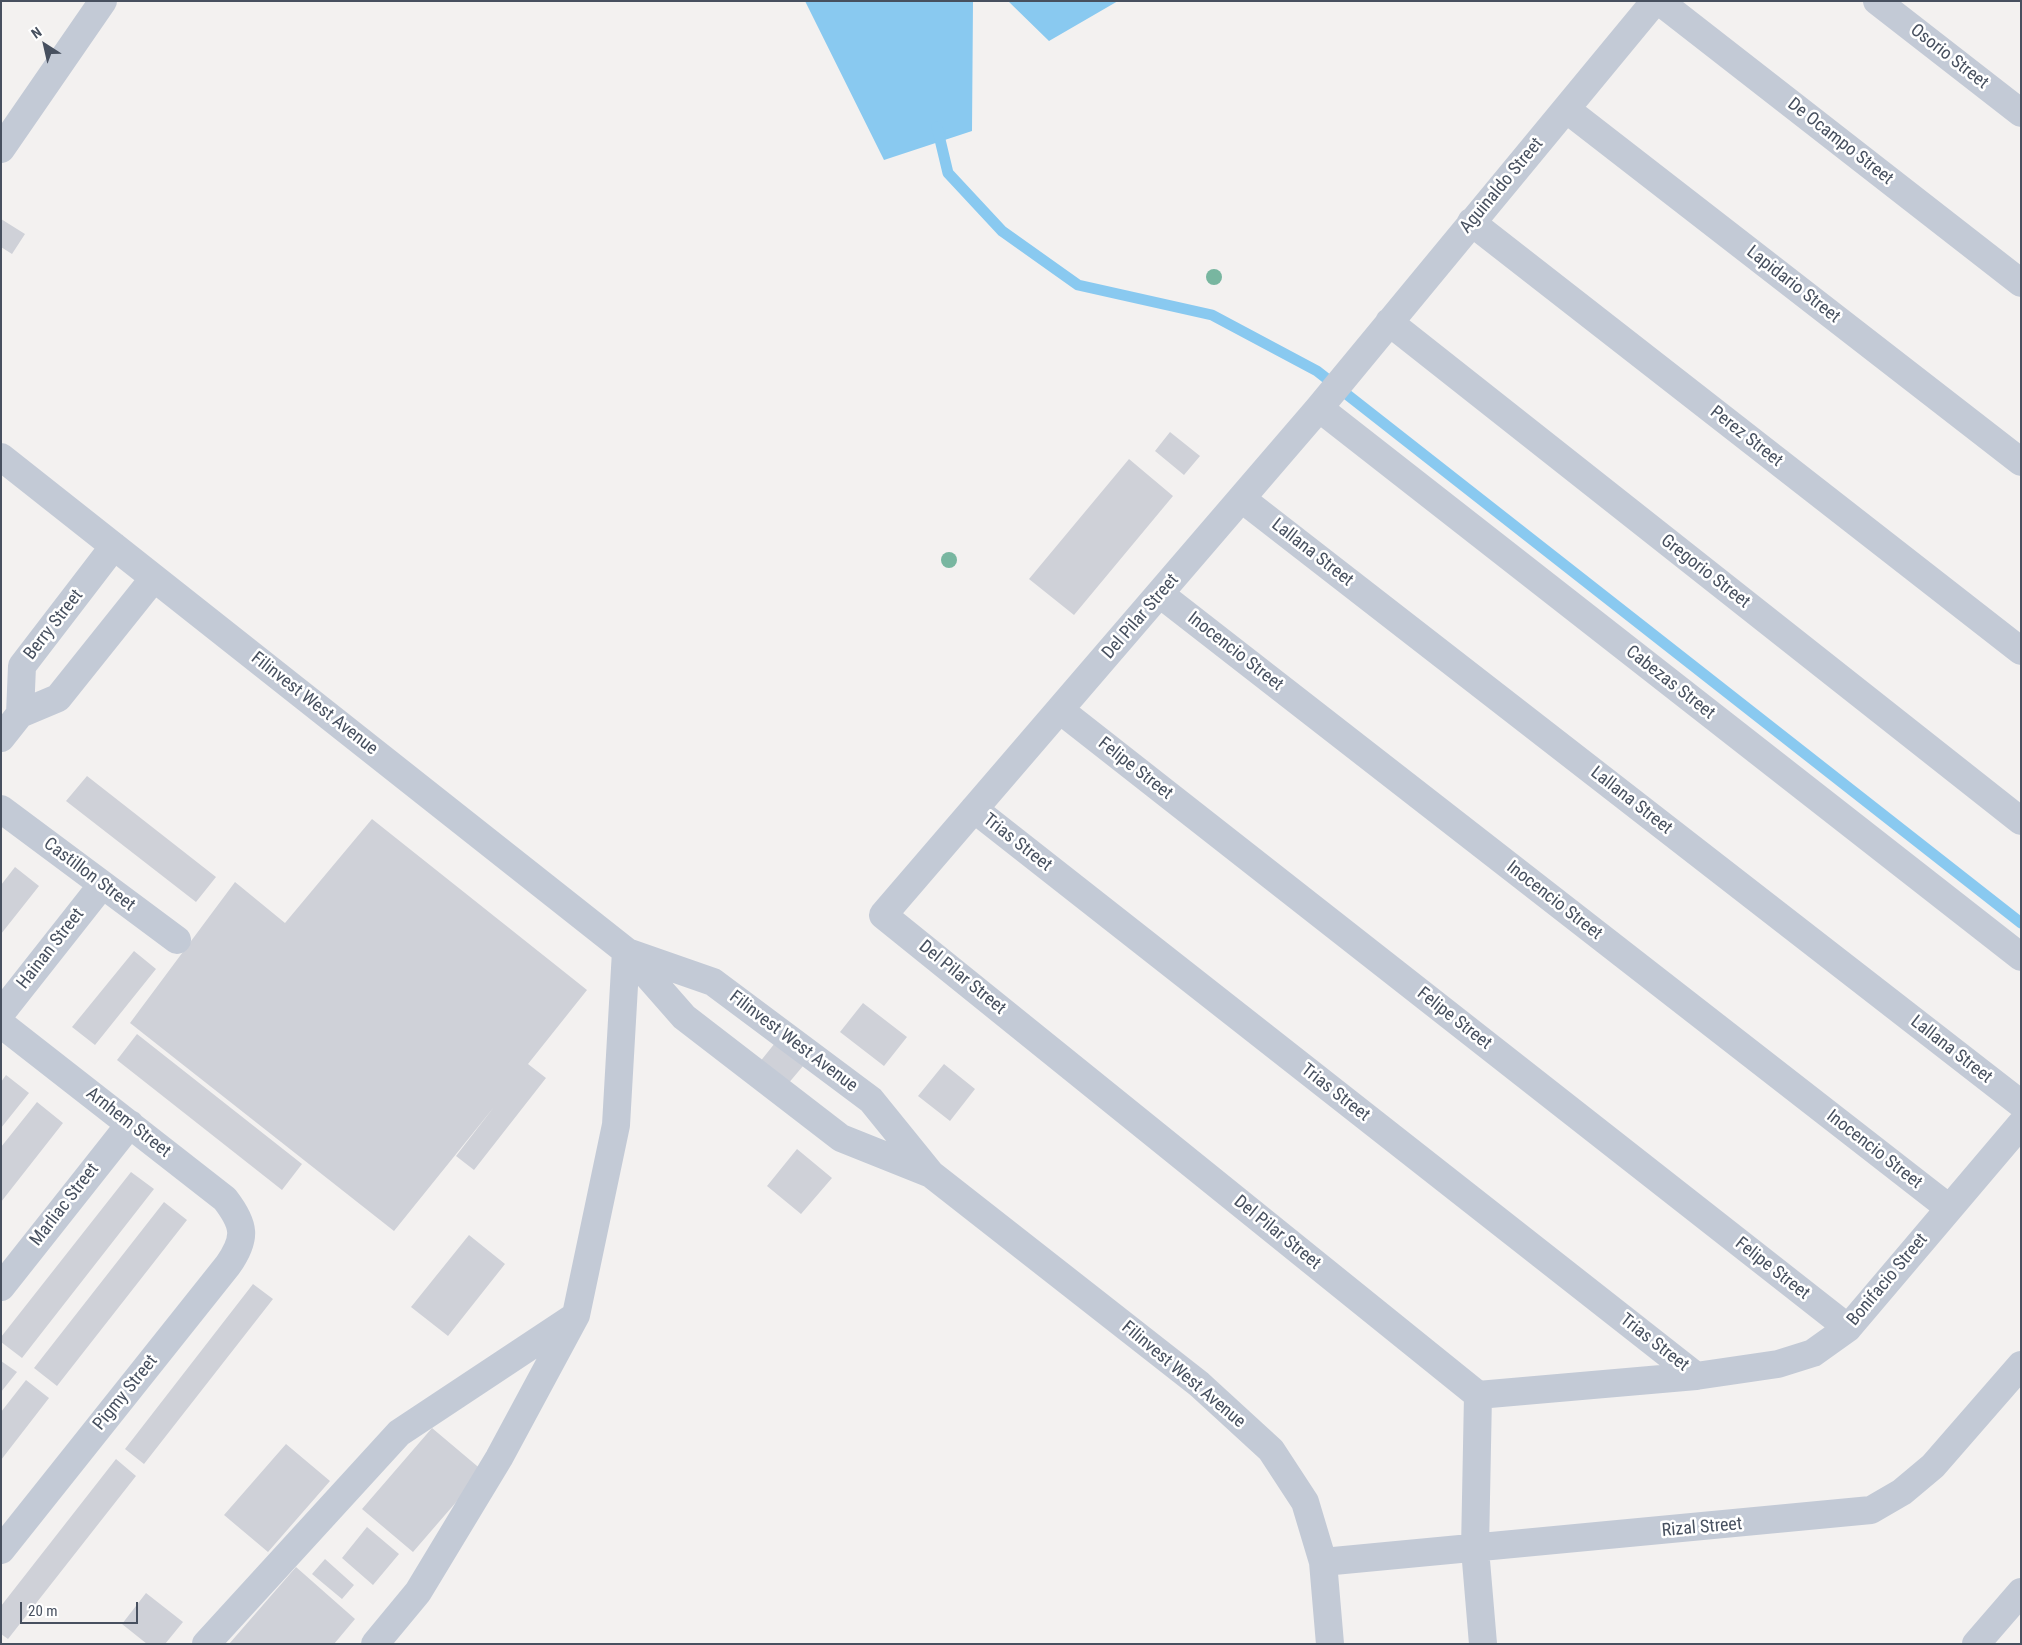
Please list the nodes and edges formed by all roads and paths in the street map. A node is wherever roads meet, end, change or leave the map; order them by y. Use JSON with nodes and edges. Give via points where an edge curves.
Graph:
{"nodes":[{"id":1,"x":1657,"y":1,"type":"edge"},
{"id":2,"x":1877,"y":1,"type":"edge"},
{"id":3,"x":98,"y":3,"type":"edge"},
{"id":4,"x":1566,"y":109,"type":"junction"},
{"id":5,"x":2021,"y":113,"type":"edge"},
{"id":6,"x":1,"y":149,"type":"edge"},
{"id":7,"x":1472,"y":222,"type":"junction"},
{"id":8,"x":2021,"y":284,"type":"edge"},
{"id":9,"x":1389,"y":322,"type":"junction"},
{"id":10,"x":1349,"y":371,"type":"joint"},
{"id":11,"x":1322,"y":404,"type":"junction"},
{"id":12,"x":1,"y":457,"type":"edge"},
{"id":13,"x":2021,"y":462,"type":"edge"},
{"id":14,"x":1242,"y":498,"type":"junction"},
{"id":15,"x":114,"y":546,"type":"junction"},
{"id":16,"x":154,"y":578,"type":"junction"},
{"id":17,"x":1160,"y":594,"type":"junction"},
{"id":18,"x":2021,"y":651,"type":"edge"},
{"id":19,"x":1060,"y":710,"type":"junction"},
{"id":20,"x":20,"y":714,"type":"junction"},
{"id":21,"x":1,"y":738,"type":"edge"},
{"id":22,"x":1,"y":809,"type":"edge"},
{"id":23,"x":974,"y":809,"type":"junction"},
{"id":24,"x":2021,"y":821,"type":"edge"},
{"id":25,"x":102,"y":885,"type":"junction"},
{"id":26,"x":176,"y":940,"type":"dead end"},
{"id":27,"x":626,"y":951,"type":"junction"},
{"id":28,"x":2021,"y":957,"type":"edge"},
{"id":29,"x":1,"y":1013,"type":"edge"},
{"id":30,"x":1,"y":1024,"type":"edge"},
{"id":31,"x":2021,"y":1104,"type":"edge"},
{"id":32,"x":130,"y":1124,"type":"junction"},
{"id":33,"x":2021,"y":1124,"type":"edge"},
{"id":34,"x":931,"y":1174,"type":"junction"},
{"id":35,"x":1949,"y":1208,"type":"junction"},
{"id":36,"x":242,"y":1232,"type":"joint"},
{"id":37,"x":1,"y":1287,"type":"edge"},
{"id":38,"x":576,"y":1315,"type":"junction"},
{"id":39,"x":1848,"y":1328,"type":"junction"},
{"id":40,"x":2021,"y":1365,"type":"edge"},
{"id":41,"x":1696,"y":1376,"type":"junction"},
{"id":42,"x":1478,"y":1395,"type":"junction"},
{"id":43,"x":1475,"y":1549,"type":"junction"},
{"id":44,"x":1,"y":1550,"type":"edge"},
{"id":45,"x":1323,"y":1562,"type":"junction"},
{"id":46,"x":2021,"y":1592,"type":"edge"},
{"id":47,"x":206,"y":1644,"type":"edge"},
{"id":48,"x":375,"y":1644,"type":"edge"},
{"id":49,"x":1330,"y":1644,"type":"edge"},
{"id":50,"x":1482,"y":1644,"type":"edge"},
{"id":51,"x":1976,"y":1644,"type":"edge"}],
"edges":[{"from":1,"to":4,"type":"street","name":"Aguinaldo Street"},
{"from":1,"to":8,"type":"street","name":"De Ocampo Street"},
{"from":2,"to":5,"type":"street","name":"Osorio Street"},
{"from":3,"to":6,"type":"street"},
{"from":4,"to":7,"type":"street","name":"Aguinaldo Street"},
{"from":4,"to":13,"type":"street","name":"Lapidario Street"},
{"from":7,"to":9,"type":"street","name":"Aguinaldo Street"},
{"from":7,"to":18,"type":"street","name":"Perez Street"},
{"from":9,"to":10,"type":"street","name":"Aguinaldo Street"},
{"from":9,"to":24,"type":"street","name":"Gregorio Street"},
{"from":10,"to":11,"type":"street","name":"Del Pilar Street"},
{"from":11,"to":14,"type":"street","name":"Del Pilar Street"},
{"from":11,"to":28,"type":"street","name":"Cabezas Street"},
{"from":12,"to":15,"type":"street","name":"Filinvest West Avenue"},
{"from":14,"to":17,"type":"street","name":"Del Pilar Street"},
{"from":14,"to":31,"type":"street","name":"Lallana Street"},
{"from":15,"to":16,"type":"street","name":"Filinvest West Avenue"},
{"from":15,"to":20,"type":"street","name":"Berry Street","via":[[22,666]]},
{"from":16,"to":20,"type":"street","via":[[58,698]]},
{"from":16,"to":27,"type":"street","name":"Filinvest West Avenue"},
{"from":17,"to":19,"type":"street","name":"Del Pilar Street"},
{"from":17,"to":35,"type":"street","name":"Inocencio Street"},
{"from":19,"to":23,"type":"street","name":"Del Pilar Street"},
{"from":19,"to":39,"type":"street","name":"Felipe Street"},
{"from":20,"to":21,"type":"street"},
{"from":22,"to":25,"type":"street","name":"Castillon Street"},
{"from":23,"to":41,"type":"street","name":"Trias Street"},
{"from":23,"to":42,"type":"street","name":"Del Pilar Street","via":[[883,915]]},
{"from":25,"to":26,"type":"street","name":"Castillon Street"},
{"from":25,"to":29,"type":"street","name":"Hainan Street"},
{"from":27,"to":34,"type":"street","name":"Filinvest West Avenue","via":[[684,1017],[841,1138]]},
{"from":27,"to":34,"type":"street","name":"Filinvest West Avenue","via":[[713,982],[870,1100]]},
{"from":27,"to":38,"type":"street","via":[[616,1125]]},
{"from":30,"to":32,"type":"street","name":"Arnhem Street"},
{"from":32,"to":36,"type":"street","name":"Arnhem Street","via":[[225,1199],[237,1214]]},
{"from":32,"to":37,"type":"street","name":"Marliac Street"},
{"from":33,"to":35,"type":"street","name":"Bonifacio Street"},
{"from":34,"to":45,"type":"street","name":"Filinvest West Avenue","via":[[1199,1384],[1271,1450],[1306,1502]]},
{"from":35,"to":39,"type":"street","name":"Bonifacio Street"},
{"from":36,"to":44,"type":"street","name":"Pigmy Street","via":[[239,1249],[228,1265]]},
{"from":38,"to":47,"type":"street","via":[[399,1434]]},
{"from":38,"to":48,"type":"street","via":[[499,1458],[418,1592]]},
{"from":39,"to":41,"type":"street","name":"Bonifacio Street","via":[[1813,1353],[1778,1364]]},
{"from":40,"to":43,"type":"street","name":"Rizal Street","via":[[1933,1466],[1902,1492],[1871,1510]]},
{"from":41,"to":42,"type":"street","name":"Bonifacio Street"},
{"from":42,"to":43,"type":"street"},
{"from":43,"to":45,"type":"street","name":"Rizal Street"},
{"from":43,"to":50,"type":"street"},
{"from":45,"to":49,"type":"street","name":"Filinvest West Avenue"},
{"from":46,"to":51,"type":"street"}]}
